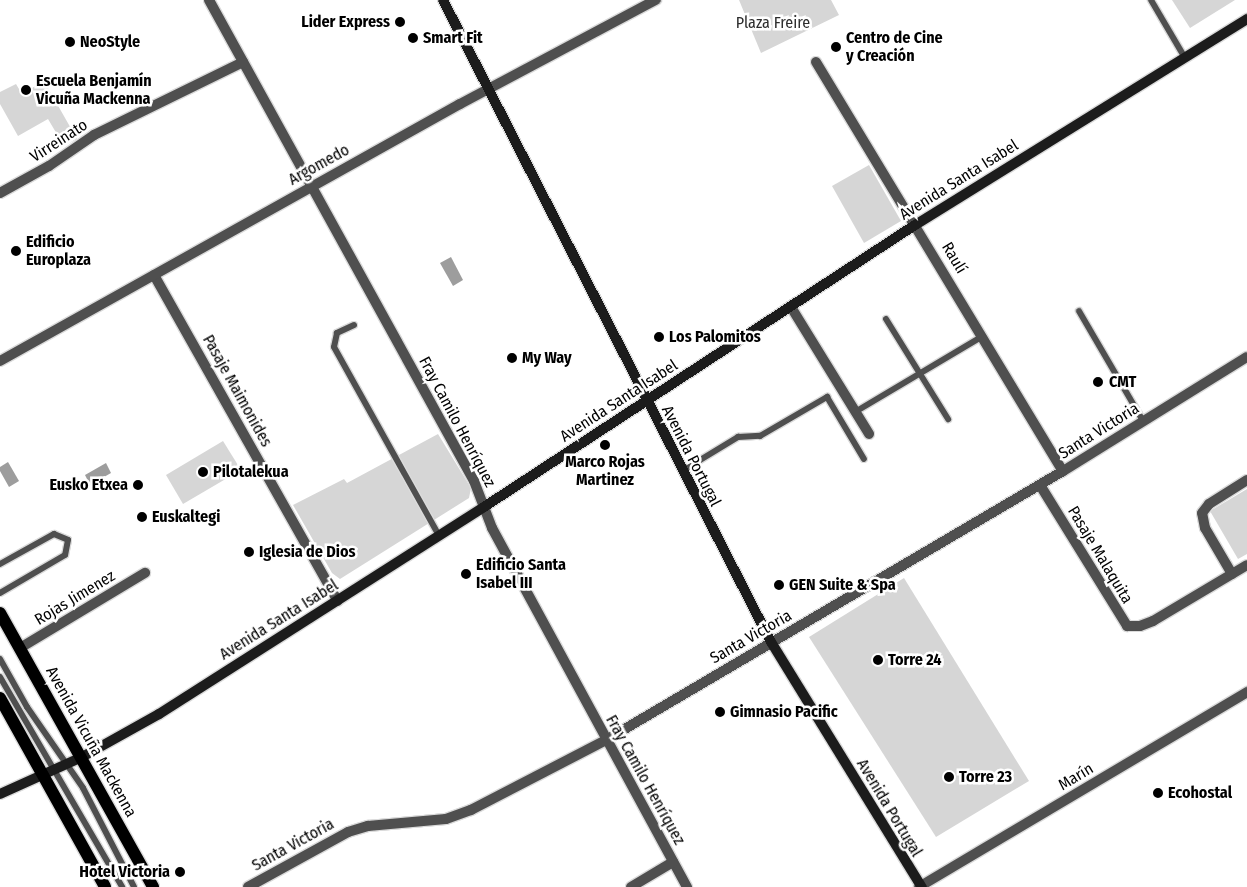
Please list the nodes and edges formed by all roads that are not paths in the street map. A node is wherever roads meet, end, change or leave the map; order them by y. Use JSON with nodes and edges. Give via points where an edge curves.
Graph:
{"nodes":[{"id":1,"x":209,"y":0,"type":"edge"},
{"id":2,"x":443,"y":0,"type":"edge"},
{"id":3,"x":656,"y":0,"type":"edge"},
{"id":4,"x":1151,"y":0,"type":"edge"},
{"id":5,"x":1247,"y":19,"type":"edge"},
{"id":6,"x":1185,"y":58,"type":"junction"},
{"id":7,"x":243,"y":62,"type":"junction"},
{"id":8,"x":816,"y":62,"type":"dead end"},
{"id":9,"x":488,"y":89,"type":"junction"},
{"id":10,"x":312,"y":186,"type":"junction"},
{"id":11,"x":0,"y":194,"type":"edge"},
{"id":12,"x":915,"y":226,"type":"junction"},
{"id":13,"x":154,"y":274,"type":"junction"},
{"id":14,"x":791,"y":307,"type":"junction"},
{"id":15,"x":1079,"y":311,"type":"dead end"},
{"id":16,"x":886,"y":319,"type":"dead end"},
{"id":17,"x":354,"y":325,"type":"dead end"},
{"id":18,"x":983,"y":336,"type":"junction"},
{"id":19,"x":1247,"y":357,"type":"edge"},
{"id":20,"x":0,"y":362,"type":"edge"},
{"id":21,"x":920,"y":374,"type":"junction"},
{"id":22,"x":646,"y":401,"type":"junction"},
{"id":23,"x":856,"y":412,"type":"junction"},
{"id":24,"x":948,"y":419,"type":"dead end"},
{"id":25,"x":1143,"y":421,"type":"junction"},
{"id":26,"x":869,"y":434,"type":"dead end"},
{"id":27,"x":864,"y":459,"type":"dead end"},
{"id":28,"x":682,"y":471,"type":"junction"},
{"id":29,"x":1063,"y":471,"type":"junction"},
{"id":30,"x":1247,"y":480,"type":"edge"},
{"id":31,"x":1040,"y":485,"type":"junction"},
{"id":32,"x":484,"y":507,"type":"junction"},
{"id":33,"x":439,"y":536,"type":"junction"},
{"id":34,"x":0,"y":564,"type":"edge"},
{"id":35,"x":1247,"y":565,"type":"edge"},
{"id":36,"x":145,"y":573,"type":"dead end"},
{"id":37,"x":1232,"y":574,"type":"junction"},
{"id":38,"x":0,"y":593,"type":"edge"},
{"id":39,"x":338,"y":601,"type":"junction"},
{"id":40,"x":0,"y":613,"type":"edge"},
{"id":41,"x":771,"y":642,"type":"junction"},
{"id":42,"x":20,"y":648,"type":"junction"},
{"id":43,"x":0,"y":659,"type":"edge"},
{"id":44,"x":0,"y":677,"type":"edge"},
{"id":45,"x":1247,"y":692,"type":"edge"},
{"id":46,"x":0,"y":698,"type":"edge"},
{"id":47,"x":606,"y":740,"type":"junction"},
{"id":48,"x":82,"y":757,"type":"junction"},
{"id":49,"x":67,"y":764,"type":"junction"},
{"id":50,"x":55,"y":770,"type":"junction"},
{"id":51,"x":43,"y":775,"type":"junction"},
{"id":52,"x":0,"y":794,"type":"edge"},
{"id":53,"x":673,"y":862,"type":"junction"},
{"id":54,"x":105,"y":887,"type":"edge"},
{"id":55,"x":122,"y":887,"type":"edge"},
{"id":56,"x":134,"y":887,"type":"edge"},
{"id":57,"x":153,"y":887,"type":"edge"},
{"id":58,"x":248,"y":887,"type":"edge"},
{"id":59,"x":631,"y":887,"type":"edge"},
{"id":60,"x":687,"y":887,"type":"edge"},
{"id":61,"x":921,"y":887,"type":"edge"}],
"edges":[{"from":1,"to":7,"type":"street","name":"Fray Camilo Henríquez"},
{"from":2,"to":9,"type":"main road","name":"Avenida Portugal"},
{"from":3,"to":9,"type":"street","name":"Argomedo"},
{"from":4,"to":6,"type":"lane"},
{"from":5,"to":6,"type":"main road","name":"Avenida Santa Isabel"},
{"from":6,"to":12,"type":"main road","name":"Avenida Santa Isabel"},
{"from":7,"to":10,"type":"street","name":"Fray Camilo Henríquez"},
{"from":7,"to":11,"type":"street","name":"Virreinato","via":[[94,135]]},
{"from":8,"to":12,"type":"street","name":"Raulí"},
{"from":9,"to":10,"type":"street","name":"Argomedo"},
{"from":9,"to":22,"type":"main road","name":"Avenida Portugal"},
{"from":10,"to":13,"type":"street","name":"Argomedo"},
{"from":10,"to":32,"type":"street","name":"Fray Camilo Henríquez","via":[[474,481]]},
{"from":12,"to":14,"type":"main road","name":"Avenida Santa Isabel"},
{"from":12,"to":18,"type":"street","name":"Raulí"},
{"from":13,"to":20,"type":"street","name":"Argomedo"},
{"from":13,"to":39,"type":"street","name":"Pasaje Maimonides"},
{"from":14,"to":22,"type":"main road","name":"Avenida Santa Isabel"},
{"from":14,"to":23,"type":"street"},
{"from":15,"to":25,"type":"lane"},
{"from":16,"to":21,"type":"lane"},
{"from":17,"to":33,"type":"lane","via":[[337,333],[334,347]]},
{"from":18,"to":21,"type":"lane"},
{"from":18,"to":29,"type":"street","name":"Raulí"},
{"from":19,"to":25,"type":"street","name":"Santa Victoria"},
{"from":21,"to":23,"type":"lane"},
{"from":21,"to":24,"type":"lane"},
{"from":22,"to":28,"type":"main road","name":"Avenida Portugal"},
{"from":22,"to":32,"type":"main road","name":"Avenida Santa Isabel"},
{"from":23,"to":26,"type":"street"},
{"from":25,"to":29,"type":"street","name":"Santa Victoria"},
{"from":27,"to":28,"type":"lane","via":[[827,397],[760,436],[738,437]]},
{"from":28,"to":41,"type":"main road","name":"Avenida Portugal"},
{"from":29,"to":31,"type":"street","name":"Santa Victoria"},
{"from":30,"to":37,"type":"street","via":[[1209,504],[1202,513],[1205,528]]},
{"from":31,"to":37,"type":"street","name":"Pasaje Malaquita","via":[[1127,626],[1153,621]]},
{"from":31,"to":41,"type":"street","name":"Santa Victoria"},
{"from":32,"to":33,"type":"main road","name":"Avenida Santa Isabel"},
{"from":32,"to":47,"type":"street","name":"Fray Camilo Henríquez"},
{"from":33,"to":39,"type":"main road","name":"Avenida Santa Isabel"},
{"from":34,"to":38,"type":"lane","via":[[54,534],[68,540],[65,555]]},
{"from":35,"to":37,"type":"street","name":"Pasaje Malaquita"},
{"from":36,"to":42,"type":"street","name":"Rojas Jimenez"},
{"from":39,"to":48,"type":"main road","name":"Avenida Santa Isabel","via":[[130,732]]},
{"from":40,"to":42,"type":"main road","name":"Avenida Vicuña Mackenna"},
{"from":41,"to":47,"type":"street","name":"Santa Victoria"},
{"from":41,"to":61,"type":"main road","name":"Avenida Portugal"},
{"from":42,"to":48,"type":"main road","name":"Avenida Vicuña Mackenna"},
{"from":43,"to":49,"type":"lane","via":[[27,707]]},
{"from":44,"to":50,"type":"lane"},
{"from":45,"to":61,"type":"street","name":"Marín"},
{"from":46,"to":51,"type":"main road"},
{"from":47,"to":53,"type":"street","name":"Fray Camilo Henríquez"},
{"from":47,"to":58,"type":"street","name":"Santa Victoria","via":[[471,810],[446,819],[368,826],[348,832]]},
{"from":48,"to":49,"type":"main road","name":"Avenida Santa Isabel"},
{"from":48,"to":57,"type":"main road","name":"Avenida Vicuña Mackenna"},
{"from":49,"to":50,"type":"main road","name":"Avenida Santa Isabel"},
{"from":49,"to":56,"type":"lane","via":[[89,798]]},
{"from":50,"to":51,"type":"main road","name":"Avenida Santa Isabel"},
{"from":50,"to":55,"type":"lane"},
{"from":51,"to":52,"type":"main road","name":"Avenida Santa Isabel"},
{"from":51,"to":54,"type":"main road"},
{"from":53,"to":59,"type":"street"},
{"from":53,"to":60,"type":"street","name":"Fray Camilo Henríquez"}]}
